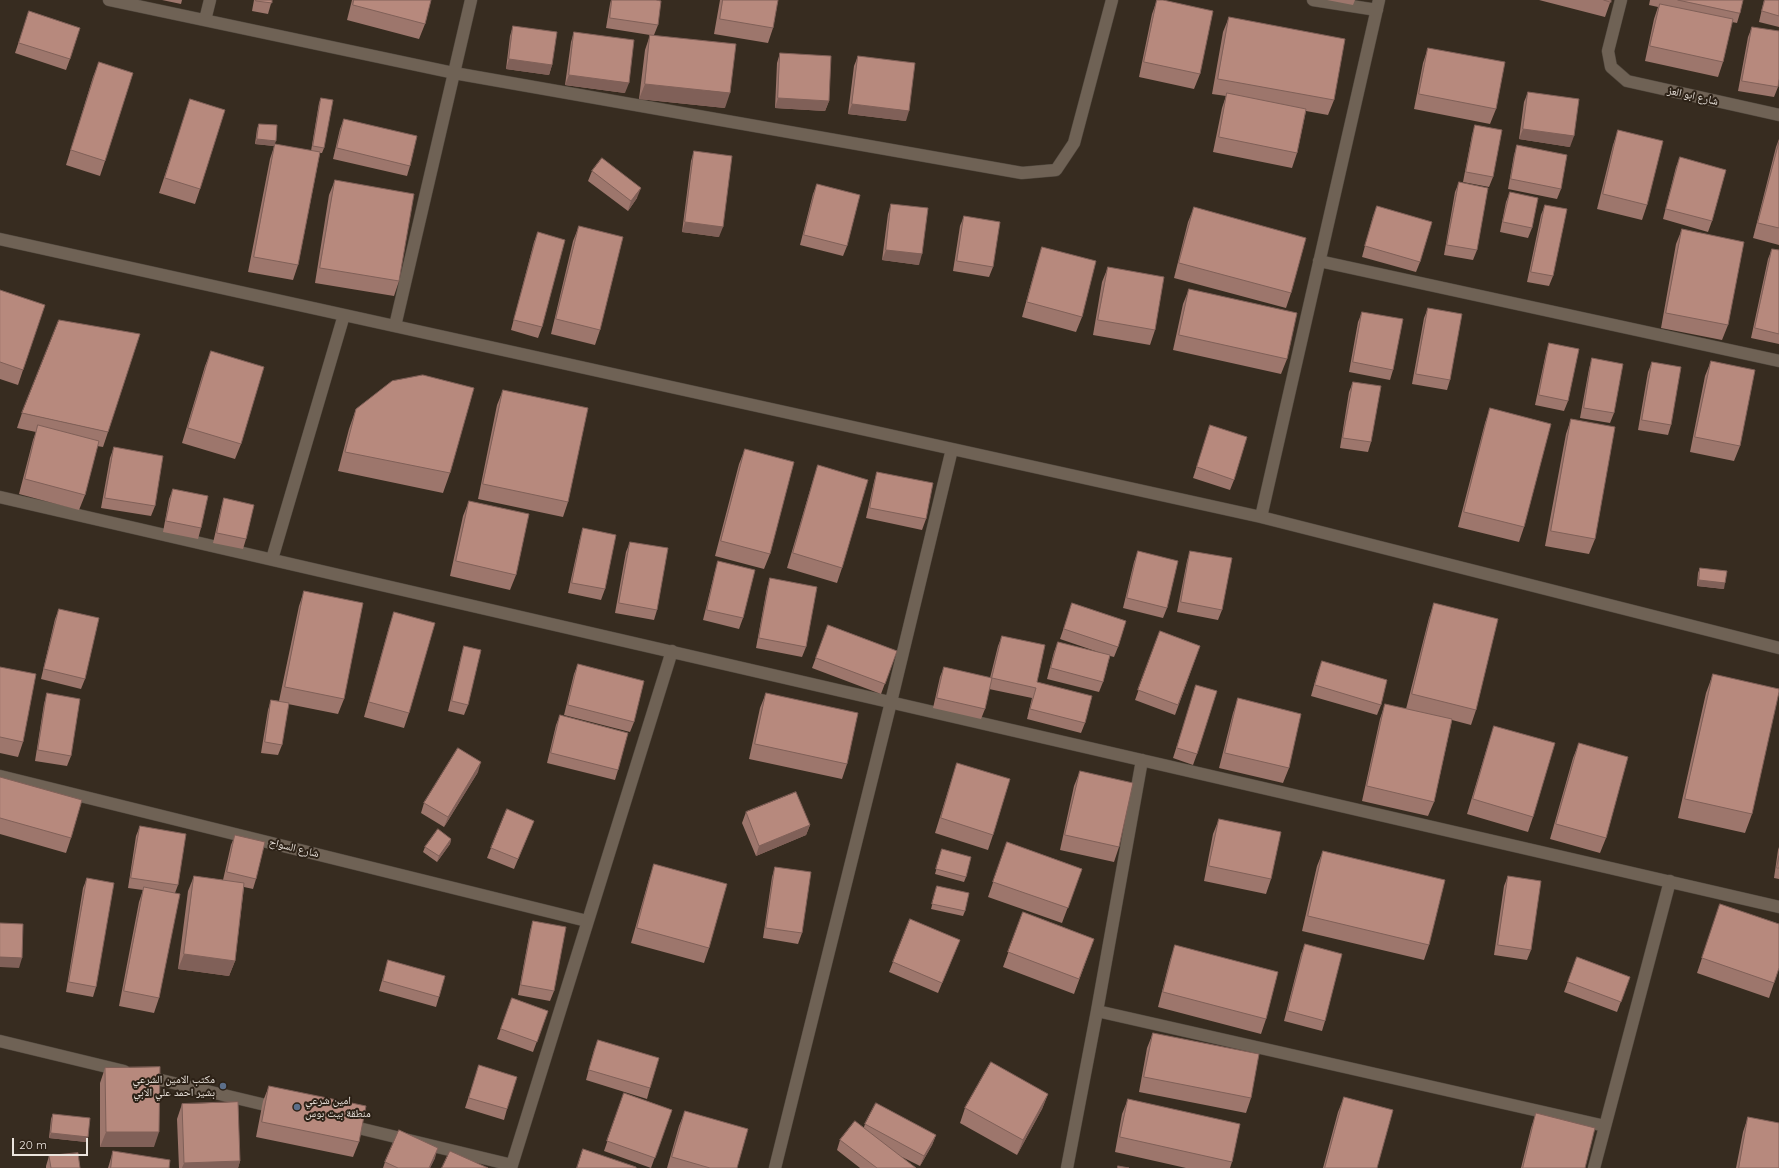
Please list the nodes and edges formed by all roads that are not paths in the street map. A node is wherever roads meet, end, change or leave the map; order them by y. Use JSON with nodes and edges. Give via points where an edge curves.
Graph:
{"nodes":[{"id":1,"x":109,"y":0,"type":"edge"},
{"id":2,"x":210,"y":0,"type":"edge"},
{"id":3,"x":471,"y":0,"type":"edge"},
{"id":4,"x":1112,"y":0,"type":"edge"},
{"id":5,"x":1312,"y":0,"type":"edge"},
{"id":6,"x":1620,"y":0,"type":"edge"},
{"id":7,"x":1378,"y":5,"type":"edge"},
{"id":8,"x":205,"y":20,"type":"junction"},
{"id":9,"x":454,"y":73,"type":"junction"},
{"id":10,"x":1779,"y":115,"type":"edge"},
{"id":11,"x":0,"y":239,"type":"edge"},
{"id":12,"x":1320,"y":261,"type":"junction"},
{"id":13,"x":344,"y":315,"type":"junction"},
{"id":14,"x":395,"y":326,"type":"junction"},
{"id":15,"x":1779,"y":361,"type":"edge"},
{"id":16,"x":952,"y":449,"type":"junction"},
{"id":17,"x":0,"y":496,"type":"edge"},
{"id":18,"x":1261,"y":517,"type":"junction"},
{"id":19,"x":272,"y":559,"type":"junction"},
{"id":20,"x":1779,"y":648,"type":"edge"},
{"id":21,"x":672,"y":651,"type":"junction"},
{"id":22,"x":891,"y":702,"type":"junction"},
{"id":23,"x":1142,"y":760,"type":"junction"},
{"id":24,"x":0,"y":776,"type":"edge"},
{"id":25,"x":1670,"y":882,"type":"junction"},
{"id":26,"x":1779,"y":907,"type":"edge"},
{"id":27,"x":587,"y":921,"type":"junction"},
{"id":28,"x":1097,"y":1011,"type":"junction"},
{"id":29,"x":0,"y":1041,"type":"edge"},
{"id":30,"x":287,"y":1110,"type":"edge"},
{"id":31,"x":334,"y":1122,"type":"edge"},
{"id":32,"x":1605,"y":1126,"type":"junction"},
{"id":33,"x":512,"y":1167,"type":"edge"},
{"id":34,"x":775,"y":1168,"type":"edge"},
{"id":35,"x":1067,"y":1168,"type":"edge"},
{"id":36,"x":1594,"y":1168,"type":"edge"}],
"edges":[{"from":1,"to":8,"type":"street"},
{"from":2,"to":8,"type":"street"},
{"from":3,"to":9,"type":"street"},
{"from":4,"to":9,"type":"street","via":[[1074,143],[1056,170],[1022,174]]},
{"from":5,"to":7,"type":"street"},
{"from":6,"to":10,"type":"street","name":"شارع ابو العز","via":[[1608,51],[1611,67],[1627,81]]},
{"from":7,"to":12,"type":"street"},
{"from":8,"to":9,"type":"street"},
{"from":9,"to":14,"type":"street"},
{"from":11,"to":13,"type":"street"},
{"from":12,"to":15,"type":"street"},
{"from":12,"to":18,"type":"street"},
{"from":13,"to":14,"type":"street"},
{"from":13,"to":19,"type":"street"},
{"from":14,"to":16,"type":"street"},
{"from":16,"to":18,"type":"street"},
{"from":16,"to":22,"type":"street"},
{"from":17,"to":19,"type":"street"},
{"from":18,"to":20,"type":"street"},
{"from":19,"to":21,"type":"street"},
{"from":21,"to":22,"type":"street"},
{"from":21,"to":27,"type":"street"},
{"from":22,"to":23,"type":"street"},
{"from":22,"to":34,"type":"street"},
{"from":23,"to":25,"type":"street"},
{"from":23,"to":28,"type":"street"},
{"from":24,"to":27,"type":"street","name":"شارع السواح"},
{"from":25,"to":26,"type":"street"},
{"from":25,"to":32,"type":"street"},
{"from":27,"to":33,"type":"street"},
{"from":28,"to":32,"type":"street"},
{"from":28,"to":35,"type":"street"},
{"from":29,"to":30,"type":"street"},
{"from":31,"to":33,"type":"street"},
{"from":32,"to":36,"type":"street"}]}
